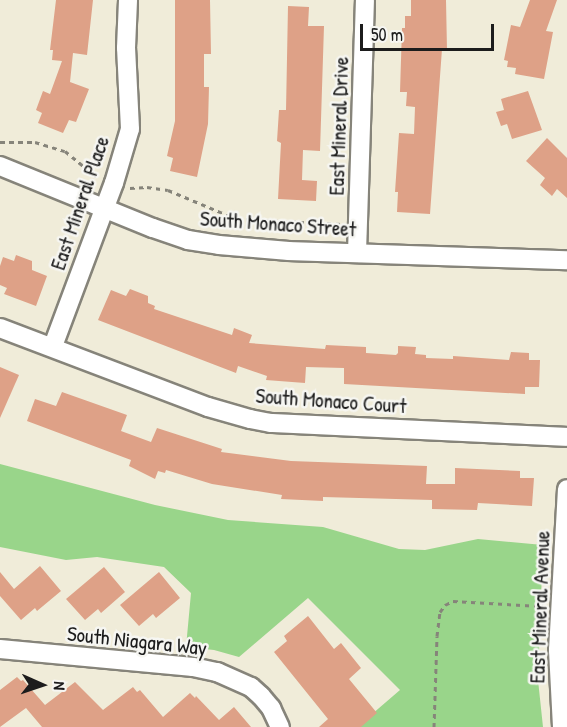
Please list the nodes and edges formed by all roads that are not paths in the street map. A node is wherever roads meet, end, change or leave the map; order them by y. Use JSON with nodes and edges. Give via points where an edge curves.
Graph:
{"nodes":[{"id":1,"x":128,"y":0,"type":"edge"},
{"id":2,"x":365,"y":0,"type":"edge"},
{"id":3,"x":0,"y":165,"type":"edge"},
{"id":4,"x":104,"y":208,"type":"junction"},
{"id":5,"x":357,"y":253,"type":"junction"},
{"id":6,"x":567,"y":260,"type":"edge"},
{"id":7,"x":0,"y":328,"type":"edge"},
{"id":8,"x":53,"y":346,"type":"junction"},
{"id":9,"x":567,"y":437,"type":"edge"},
{"id":10,"x":567,"y":489,"type":"edge"},
{"id":11,"x":562,"y":608,"type":"edge"},
{"id":12,"x":0,"y":649,"type":"edge"},
{"id":13,"x":280,"y":727,"type":"edge"},
{"id":14,"x":562,"y":727,"type":"edge"}],
"edges":[{"from":1,"to":4,"type":"street","name":"East Mineral Place","via":[[130,129]]},
{"from":2,"to":5,"type":"street","name":"East Mineral Drive"},
{"from":3,"to":4,"type":"street","name":"South Monaco Street"},
{"from":4,"to":5,"type":"street","name":"South Monaco Street","via":[[188,240],[248,249]]},
{"from":4,"to":8,"type":"street","name":"East Mineral Place"},
{"from":5,"to":6,"type":"street","name":"South Monaco Street"},
{"from":7,"to":8,"type":"street","name":"South Monaco Court"},
{"from":8,"to":9,"type":"street","name":"South Monaco Court","via":[[208,407],[271,423]]},
{"from":10,"to":11,"type":"street","name":"East Mineral Avenue"},
{"from":11,"to":14,"type":"street","name":"East Mineral Avenue","via":[[558,683]]},
{"from":12,"to":13,"type":"street","name":"South Niagara Way","via":[[218,672],[251,687],[271,708]]}]}
